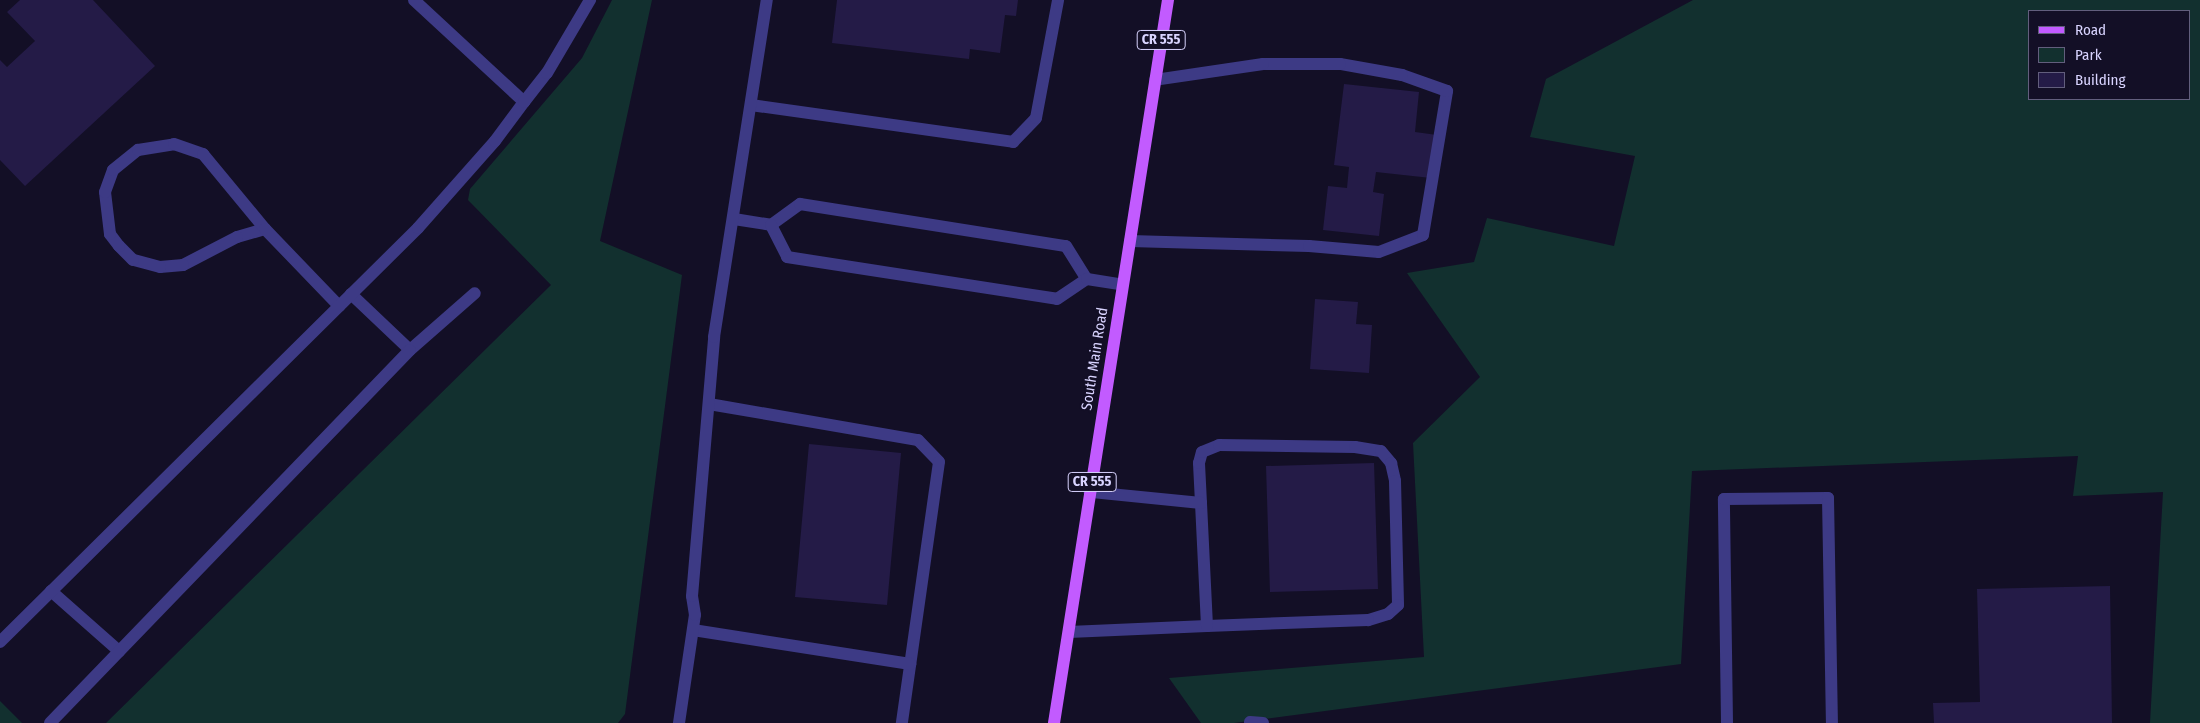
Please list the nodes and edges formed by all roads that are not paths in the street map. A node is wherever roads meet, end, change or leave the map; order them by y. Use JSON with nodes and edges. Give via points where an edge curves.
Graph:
{"nodes":[{"id":1,"x":414,"y":0,"type":"edge"},
{"id":2,"x":590,"y":0,"type":"edge"},
{"id":3,"x":768,"y":0,"type":"edge"},
{"id":4,"x":1058,"y":0,"type":"edge"},
{"id":5,"x":1168,"y":0,"type":"edge"},
{"id":6,"x":1155,"y":80,"type":"junction"},
{"id":7,"x":524,"y":102,"type":"junction"},
{"id":8,"x":751,"y":105,"type":"junction"},
{"id":9,"x":734,"y":219,"type":"junction"},
{"id":10,"x":771,"y":225,"type":"junction"},
{"id":11,"x":265,"y":229,"type":"junction"},
{"id":12,"x":1130,"y":241,"type":"junction"},
{"id":13,"x":1087,"y":279,"type":"junction"},
{"id":14,"x":1123,"y":285,"type":"junction"},
{"id":15,"x":475,"y":293,"type":"dead end"},
{"id":16,"x":350,"y":294,"type":"junction"},
{"id":17,"x":339,"y":306,"type":"junction"},
{"id":18,"x":410,"y":350,"type":"junction"},
{"id":19,"x":709,"y":404,"type":"junction"},
{"id":20,"x":1090,"y":492,"type":"junction"},
{"id":21,"x":1200,"y":502,"type":"junction"},
{"id":22,"x":51,"y":591,"type":"junction"},
{"id":23,"x":1207,"y":626,"type":"junction"},
{"id":24,"x":693,"y":630,"type":"junction"},
{"id":25,"x":1069,"y":632,"type":"junction"},
{"id":26,"x":0,"y":642,"type":"edge"},
{"id":27,"x":119,"y":651,"type":"junction"},
{"id":28,"x":910,"y":664,"type":"junction"},
{"id":29,"x":1250,"y":722,"type":"edge"},
{"id":30,"x":50,"y":723,"type":"edge"},
{"id":31,"x":679,"y":723,"type":"edge"},
{"id":32,"x":902,"y":723,"type":"edge"},
{"id":33,"x":1054,"y":723,"type":"edge"},
{"id":34,"x":1263,"y":723,"type":"edge"},
{"id":35,"x":1727,"y":723,"type":"edge"},
{"id":36,"x":1832,"y":723,"type":"edge"}],
"edges":[{"from":1,"to":7,"type":"street"},
{"from":2,"to":7,"type":"street","via":[[547,72]]},
{"from":3,"to":8,"type":"street"},
{"from":4,"to":8,"type":"street","via":[[1036,118],[1013,142]]},
{"from":5,"to":6,"type":"main road","name":"South Main Road","number":"CR 555"},
{"from":6,"to":12,"type":"main road","name":"South Main Road","number":"CR 555"},
{"from":6,"to":12,"type":"street","via":[[1263,64],[1340,64],[1402,75],[1447,90],[1423,235],[1379,252],[1309,246]]},
{"from":7,"to":16,"type":"street","via":[[495,141],[418,228]]},
{"from":8,"to":9,"type":"street"},
{"from":9,"to":10,"type":"street"},
{"from":9,"to":19,"type":"street","via":[[714,336]]},
{"from":10,"to":13,"type":"street","via":[[800,204],[1066,246]]},
{"from":10,"to":13,"type":"street","via":[[788,257],[1057,299]]},
{"from":11,"to":11,"type":"street","via":[[203,154],[174,144],[138,150],[113,170],[105,192],[110,234],[133,260],[160,267],[182,265],[237,237]]},
{"from":11,"to":17,"type":"street"},
{"from":12,"to":14,"type":"main road","name":"South Main Road","number":"CR 555"},
{"from":13,"to":14,"type":"street"},
{"from":14,"to":20,"type":"main road","name":"South Main Road","number":"CR 555"},
{"from":15,"to":18,"type":"street"},
{"from":16,"to":17,"type":"street"},
{"from":16,"to":18,"type":"street"},
{"from":17,"to":22,"type":"street"},
{"from":18,"to":27,"type":"street"},
{"from":19,"to":24,"type":"street","via":[[692,596]]},
{"from":19,"to":28,"type":"street","via":[[918,440],[939,462]]},
{"from":20,"to":21,"type":"street"},
{"from":20,"to":25,"type":"main road","name":"South Main Road","number":"CR 555"},
{"from":21,"to":23,"type":"street"},
{"from":21,"to":23,"type":"street","via":[[1199,463],[1202,452],[1219,445],[1355,446],[1381,451],[1390,463],[1395,481],[1398,605],[1388,614],[1368,620]]},
{"from":22,"to":26,"type":"street"},
{"from":22,"to":27,"type":"street"},
{"from":23,"to":25,"type":"street"},
{"from":24,"to":28,"type":"street"},
{"from":24,"to":31,"type":"street"},
{"from":25,"to":33,"type":"main road","name":"South Main Road","number":"CR 555"},
{"from":27,"to":30,"type":"street"},
{"from":28,"to":32,"type":"street"},
{"from":29,"to":34,"type":"street"},
{"from":35,"to":36,"type":"street","via":[[1724,499],[1828,498]]}]}
